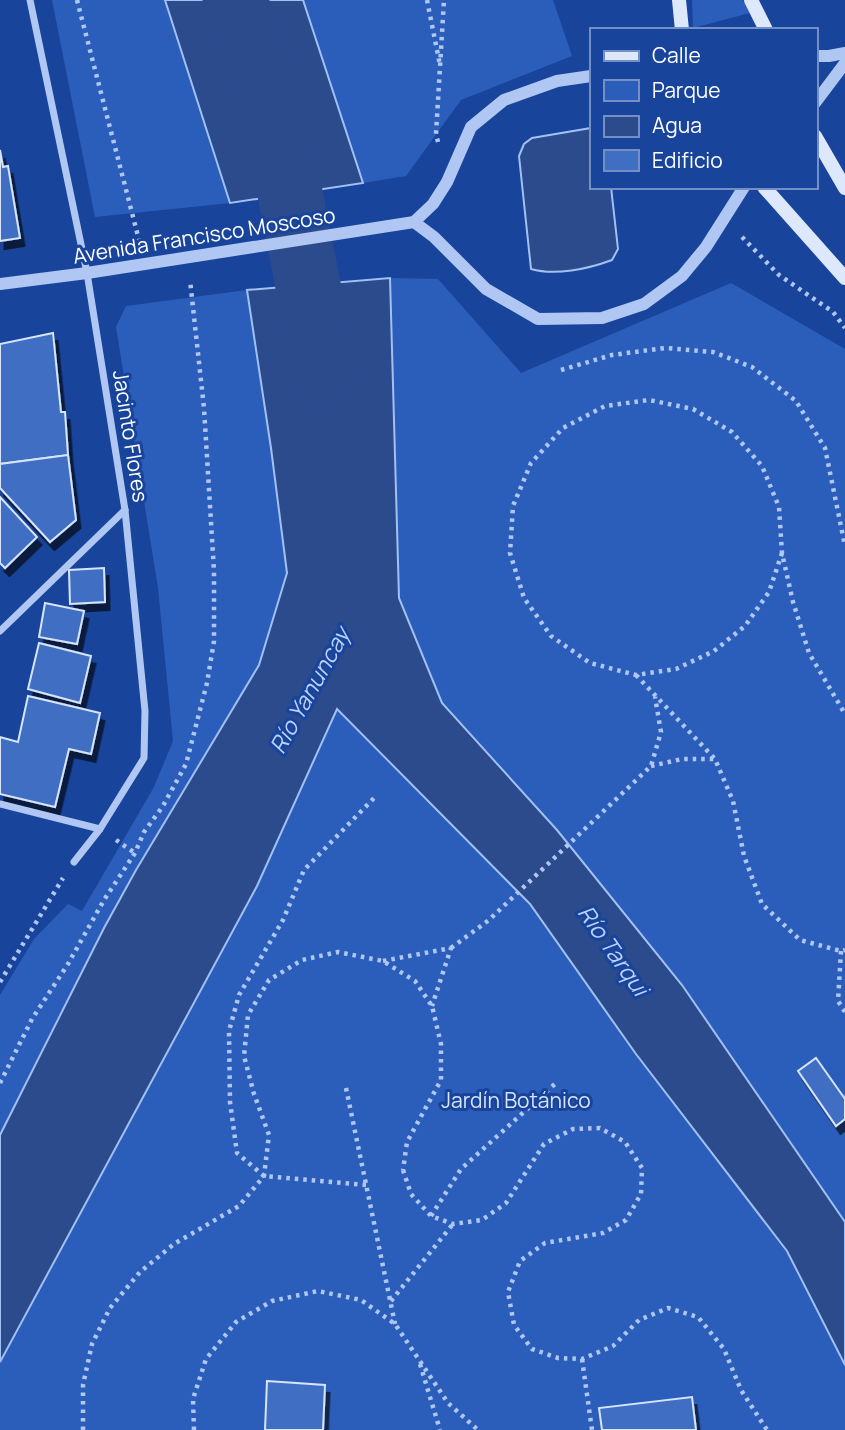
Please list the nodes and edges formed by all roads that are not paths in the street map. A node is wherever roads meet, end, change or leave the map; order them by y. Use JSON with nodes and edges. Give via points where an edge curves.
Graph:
{"nodes":[{"id":1,"x":30,"y":0,"type":"edge"},
{"id":2,"x":679,"y":0,"type":"edge"},
{"id":3,"x":751,"y":0,"type":"edge"},
{"id":4,"x":682,"y":28,"type":"edge"},
{"id":5,"x":765,"y":28,"type":"edge"},
{"id":6,"x":845,"y":53,"type":"edge"},
{"id":7,"x":817,"y":56,"type":"edge"},
{"id":8,"x":845,"y":63,"type":"edge"},
{"id":9,"x":590,"y":76,"type":"edge"},
{"id":10,"x":817,"y":100,"type":"edge"},
{"id":11,"x":817,"y":139,"type":"edge"},
{"id":12,"x":845,"y":188,"type":"edge"},
{"id":13,"x":743,"y":189,"type":"edge"},
{"id":14,"x":766,"y":189,"type":"edge"},
{"id":15,"x":414,"y":222,"type":"junction"},
{"id":16,"x":87,"y":273,"type":"junction"},
{"id":17,"x":845,"y":278,"type":"edge"},
{"id":18,"x":0,"y":284,"type":"edge"},
{"id":19,"x":125,"y":510,"type":"junction"},
{"id":20,"x":0,"y":631,"type":"edge"},
{"id":21,"x":0,"y":804,"type":"edge"},
{"id":22,"x":100,"y":829,"type":"junction"},
{"id":23,"x":74,"y":862,"type":"road end"}],
"edges":[{"from":1,"to":16,"type":"street","name":"Jacinto Flores"},
{"from":2,"to":4,"type":"main road"},
{"from":3,"to":5,"type":"main road"},
{"from":6,"to":7,"type":"street"},
{"from":8,"to":10,"type":"street"},
{"from":9,"to":15,"type":"street","via":[[557,81],[504,100],[471,127],[447,182]]},
{"from":11,"to":12,"type":"main road"},
{"from":13,"to":15,"type":"street","via":[[682,276],[643,304],[602,318],[538,319],[486,289]]},
{"from":14,"to":17,"type":"main road"},
{"from":15,"to":16,"type":"street","name":"Avenida Francisco Moscoso"},
{"from":16,"to":18,"type":"street","name":"Avenida Francisco Moscoso"},
{"from":16,"to":19,"type":"street","name":"Jacinto Flores"},
{"from":19,"to":20,"type":"street"},
{"from":19,"to":22,"type":"street","name":"Jacinto Flores","via":[[145,711],[144,758]]},
{"from":21,"to":22,"type":"street"},
{"from":22,"to":23,"type":"street","name":"Jacinto Flores"}]}
